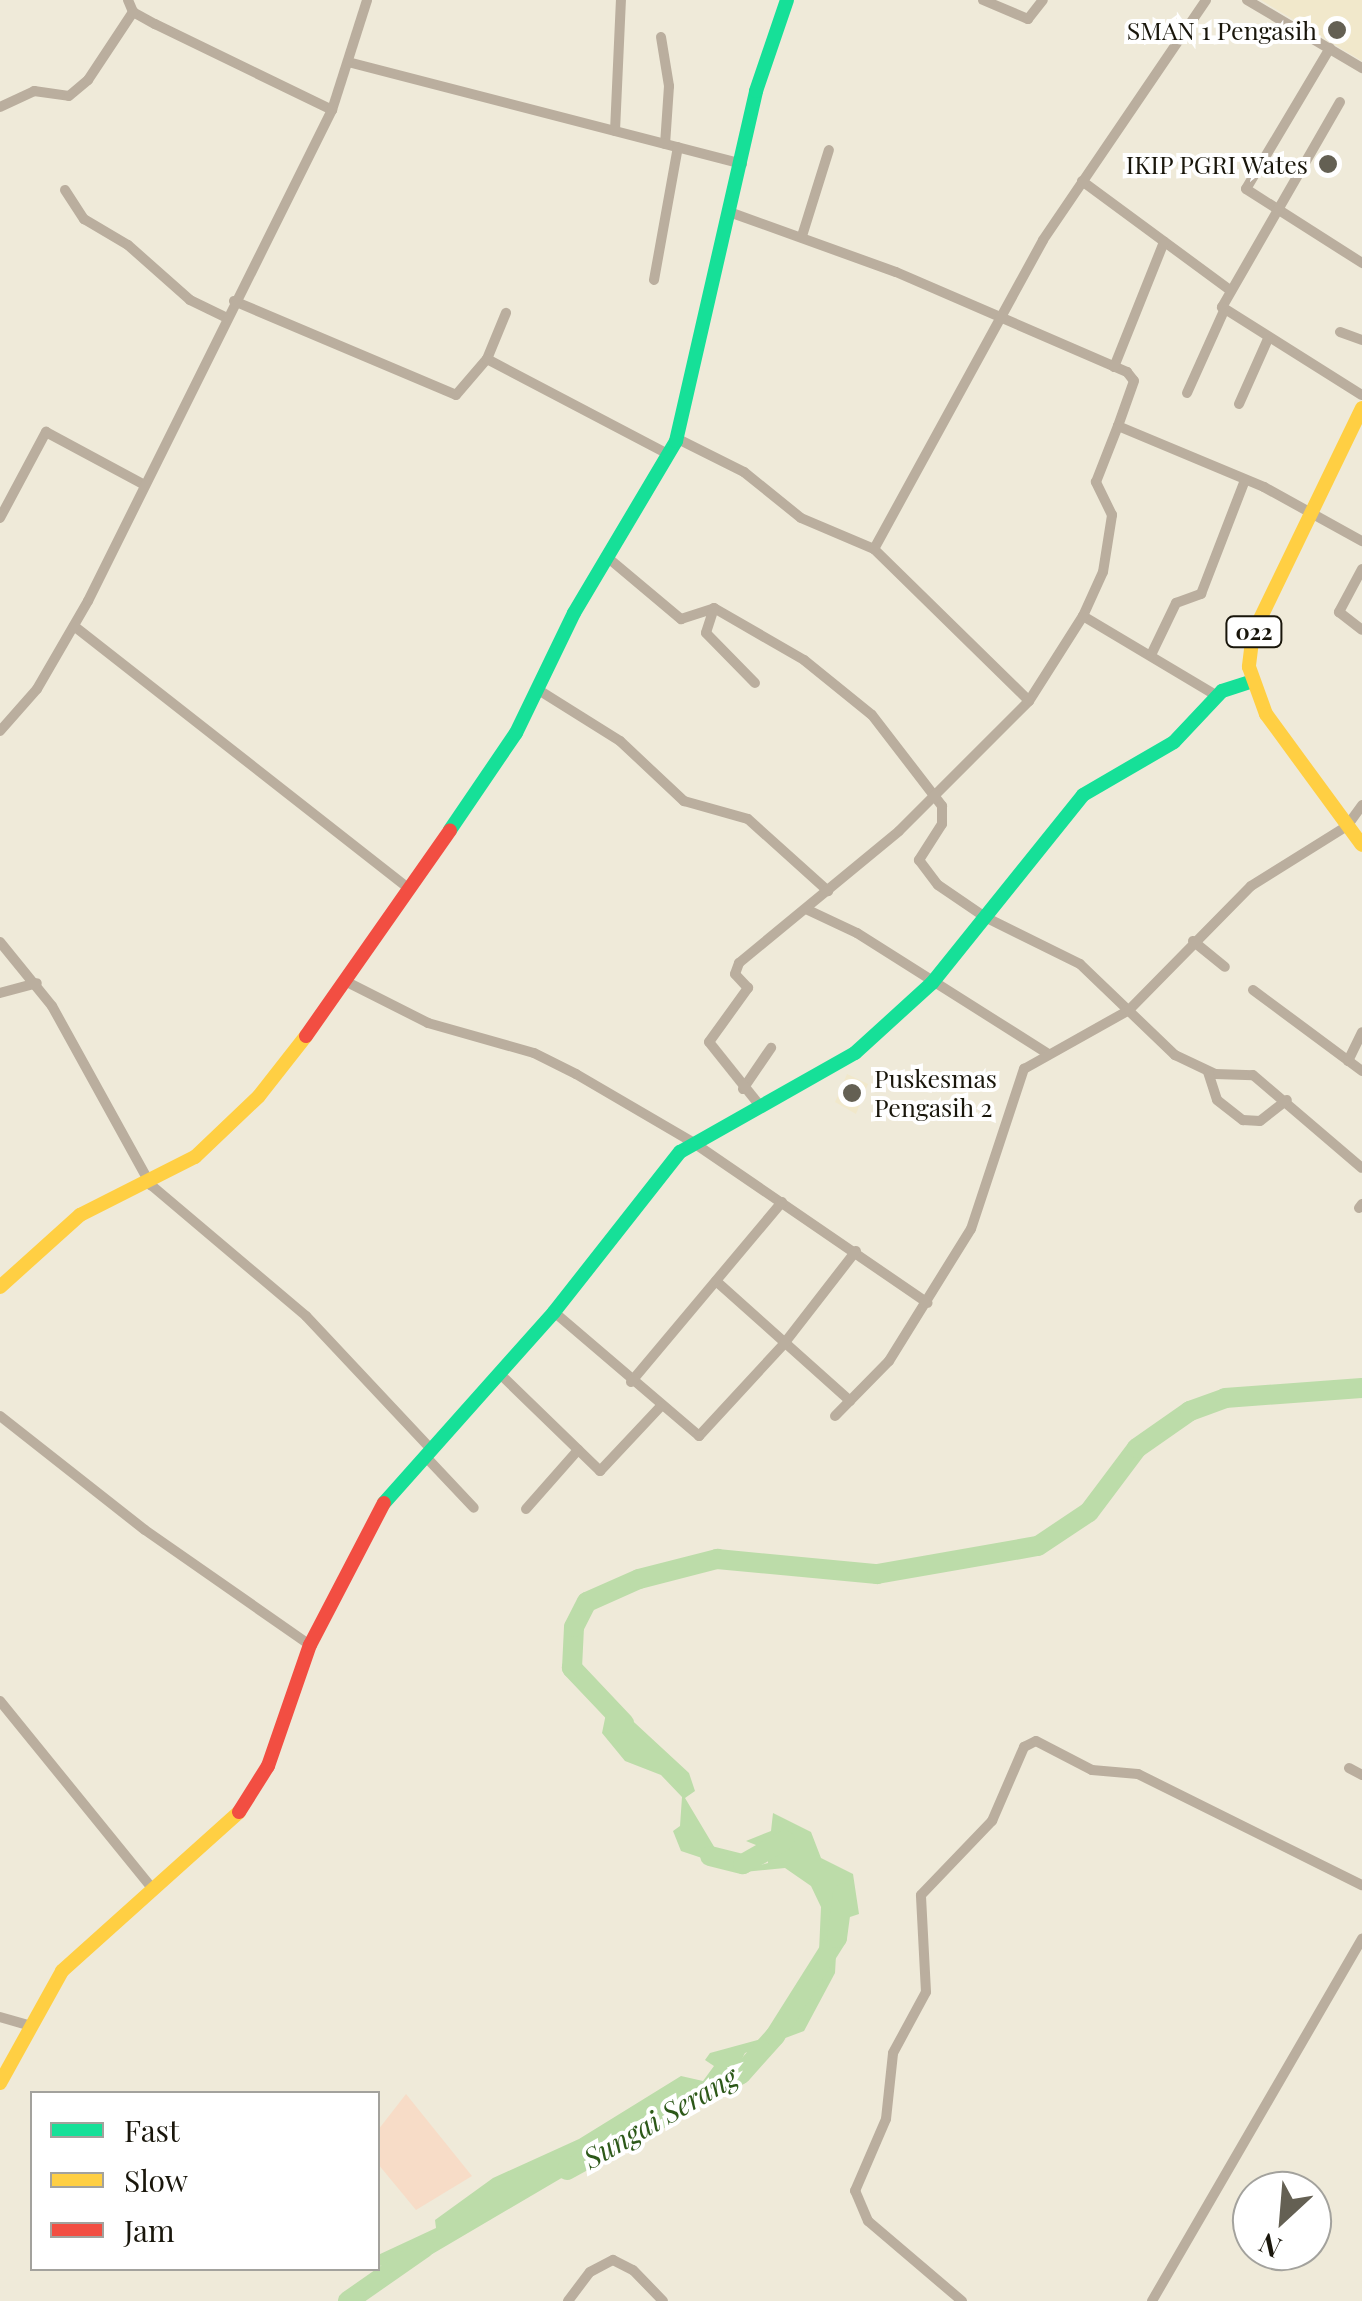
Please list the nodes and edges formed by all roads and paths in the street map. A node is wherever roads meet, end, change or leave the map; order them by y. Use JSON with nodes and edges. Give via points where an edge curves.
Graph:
{"nodes":[{"id":1,"x":367,"y":0,"type":"edge"},
{"id":2,"x":621,"y":0,"type":"edge"},
{"id":3,"x":787,"y":0,"type":"edge"},
{"id":4,"x":983,"y":0,"type":"edge"},
{"id":5,"x":1043,"y":0,"type":"edge"},
{"id":6,"x":1206,"y":0,"type":"edge"},
{"id":7,"x":1247,"y":0,"type":"edge"},
{"id":8,"x":131,"y":6,"type":"edge"},
{"id":9,"x":660,"y":36,"type":"dead end"},
{"id":10,"x":1330,"y":48,"type":"junction"},
{"id":11,"x":348,"y":62,"type":"junction"},
{"id":12,"x":1362,"y":68,"type":"edge"},
{"id":13,"x":1340,"y":102,"type":"dead end"},
{"id":14,"x":0,"y":107,"type":"edge"},
{"id":15,"x":332,"y":110,"type":"junction"},
{"id":16,"x":615,"y":131,"type":"junction"},
{"id":17,"x":665,"y":144,"type":"junction"},
{"id":18,"x":678,"y":147,"type":"junction"},
{"id":19,"x":829,"y":150,"type":"dead end"},
{"id":20,"x":742,"y":164,"type":"junction"},
{"id":21,"x":1082,"y":180,"type":"junction"},
{"id":22,"x":65,"y":190,"type":"dead end"},
{"id":23,"x":732,"y":213,"type":"junction"},
{"id":24,"x":1280,"y":215,"type":"junction"},
{"id":25,"x":802,"y":236,"type":"junction"},
{"id":26,"x":1164,"y":242,"type":"junction"},
{"id":27,"x":1362,"y":263,"type":"edge"},
{"id":28,"x":654,"y":280,"type":"dead end"},
{"id":29,"x":1230,"y":290,"type":"junction"},
{"id":30,"x":234,"y":300,"type":"junction"},
{"id":31,"x":506,"y":313,"type":"dead end"},
{"id":32,"x":1223,"y":313,"type":"junction"},
{"id":33,"x":225,"y":317,"type":"junction"},
{"id":34,"x":1001,"y":318,"type":"junction"},
{"id":35,"x":1340,"y":332,"type":"dead end"},
{"id":36,"x":1268,"y":339,"type":"junction"},
{"id":37,"x":1362,"y":340,"type":"edge"},
{"id":38,"x":487,"y":358,"type":"junction"},
{"id":39,"x":1114,"y":367,"type":"junction"},
{"id":40,"x":1188,"y":393,"type":"dead end"},
{"id":41,"x":1362,"y":394,"type":"edge"},
{"id":42,"x":1239,"y":404,"type":"dead end"},
{"id":43,"x":1362,"y":408,"type":"edge"},
{"id":44,"x":1118,"y":426,"type":"junction"},
{"id":45,"x":676,"y":438,"type":"junction"},
{"id":46,"x":668,"y":454,"type":"junction"},
{"id":47,"x":1246,"y":480,"type":"junction"},
{"id":48,"x":141,"y":483,"type":"junction"},
{"id":49,"x":1310,"y":514,"type":"junction"},
{"id":50,"x":0,"y":518,"type":"edge"},
{"id":51,"x":1362,"y":541,"type":"edge"},
{"id":52,"x":874,"y":548,"type":"junction"},
{"id":53,"x":607,"y":557,"type":"junction"},
{"id":54,"x":1362,"y":568,"type":"edge"},
{"id":55,"x":714,"y":608,"type":"junction"},
{"id":56,"x":1084,"y":616,"type":"junction"},
{"id":57,"x":74,"y":626,"type":"junction"},
{"id":58,"x":1362,"y":630,"type":"edge"},
{"id":59,"x":1151,"y":656,"type":"junction"},
{"id":60,"x":1252,"y":680,"type":"junction"},
{"id":61,"x":755,"y":683,"type":"dead end"},
{"id":62,"x":537,"y":689,"type":"junction"},
{"id":63,"x":1217,"y":696,"type":"junction"},
{"id":64,"x":1029,"y":702,"type":"junction"},
{"id":65,"x":0,"y":732,"type":"edge"},
{"id":66,"x":936,"y":794,"type":"junction"},
{"id":67,"x":1362,"y":806,"type":"edge"},
{"id":68,"x":1347,"y":826,"type":"junction"},
{"id":69,"x":1362,"y":846,"type":"edge"},
{"id":70,"x":408,"y":889,"type":"junction"},
{"id":71,"x":828,"y":891,"type":"junction"},
{"id":72,"x":808,"y":910,"type":"junction"},
{"id":73,"x":985,"y":917,"type":"junction"},
{"id":74,"x":1193,"y":941,"type":"junction"},
{"id":75,"x":0,"y":942,"type":"edge"},
{"id":76,"x":1226,"y":968,"type":"dead end"},
{"id":77,"x":346,"y":982,"type":"junction"},
{"id":78,"x":37,"y":983,"type":"junction"},
{"id":79,"x":932,"y":983,"type":"junction"},
{"id":80,"x":1253,"y":990,"type":"dead end"},
{"id":81,"x":0,"y":993,"type":"edge"},
{"id":82,"x":1129,"y":1010,"type":"junction"},
{"id":83,"x":1362,"y":1032,"type":"edge"},
{"id":84,"x":771,"y":1048,"type":"dead end"},
{"id":85,"x":1048,"y":1053,"type":"junction"},
{"id":86,"x":1348,"y":1061,"type":"junction"},
{"id":87,"x":1362,"y":1071,"type":"edge"},
{"id":88,"x":1208,"y":1072,"type":"junction"},
{"id":89,"x":743,"y":1089,"type":"junction"},
{"id":90,"x":1287,"y":1100,"type":"junction"},
{"id":91,"x":762,"y":1106,"type":"junction"},
{"id":92,"x":694,"y":1142,"type":"junction"},
{"id":93,"x":1362,"y":1168,"type":"edge"},
{"id":94,"x":151,"y":1184,"type":"junction"},
{"id":95,"x":782,"y":1202,"type":"junction"},
{"id":96,"x":856,"y":1251,"type":"junction"},
{"id":97,"x":716,"y":1282,"type":"junction"},
{"id":98,"x":0,"y":1287,"type":"edge"},
{"id":99,"x":928,"y":1303,"type":"junction"},
{"id":100,"x":554,"y":1312,"type":"junction"},
{"id":101,"x":783,"y":1345,"type":"junction"},
{"id":102,"x":499,"y":1373,"type":"junction"},
{"id":103,"x":632,"y":1382,"type":"junction"},
{"id":104,"x":850,"y":1401,"type":"junction"},
{"id":105,"x":661,"y":1406,"type":"junction"},
{"id":106,"x":0,"y":1416,"type":"edge"},
{"id":107,"x":835,"y":1416,"type":"dead end"},
{"id":108,"x":578,"y":1450,"type":"junction"},
{"id":109,"x":428,"y":1452,"type":"junction"},
{"id":110,"x":474,"y":1508,"type":"dead end"},
{"id":111,"x":526,"y":1509,"type":"dead end"},
{"id":112,"x":310,"y":1645,"type":"junction"},
{"id":113,"x":0,"y":1701,"type":"edge"},
{"id":114,"x":1349,"y":1768,"type":"dead end"},
{"id":115,"x":1362,"y":1775,"type":"edge"},
{"id":116,"x":1362,"y":1885,"type":"edge"},
{"id":117,"x":152,"y":1889,"type":"junction"},
{"id":118,"x":1362,"y":1939,"type":"edge"},
{"id":119,"x":0,"y":2017,"type":"edge"},
{"id":120,"x":32,"y":2026,"type":"junction"},
{"id":121,"x":0,"y":2083,"type":"edge"},
{"id":122,"x":568,"y":2301,"type":"edge"},
{"id":123,"x":663,"y":2301,"type":"edge"},
{"id":124,"x":962,"y":2301,"type":"edge"},
{"id":125,"x":1152,"y":2301,"type":"edge"}],
"edges":[{"from":1,"to":11,"type":"street"},
{"from":2,"to":16,"type":"street"},
{"from":3,"to":20,"type":"street","via":[[756,91]]},
{"from":4,"to":5,"type":"street","via":[[1028,19]]},
{"from":6,"to":21,"type":"street"},
{"from":7,"to":10,"type":"street"},
{"from":8,"to":14,"type":"street","via":[[88,80],[68,96],[34,91]]},
{"from":8,"to":15,"type":"street"},
{"from":9,"to":17,"type":"street","via":[[669,86]]},
{"from":10,"to":12,"type":"street"},
{"from":10,"to":24,"type":"street","via":[[1246,184]]},
{"from":11,"to":15,"type":"street"},
{"from":11,"to":16,"type":"street"},
{"from":13,"to":24,"type":"street"},
{"from":15,"to":30,"type":"street"},
{"from":16,"to":17,"type":"street"},
{"from":17,"to":18,"type":"street"},
{"from":18,"to":20,"type":"street"},
{"from":18,"to":28,"type":"street"},
{"from":19,"to":25,"type":"street"},
{"from":20,"to":23,"type":"street"},
{"from":21,"to":26,"type":"street"},
{"from":21,"to":34,"type":"street"},
{"from":22,"to":33,"type":"street","via":[[84,219],[128,246],[190,300]]},
{"from":23,"to":25,"type":"street"},
{"from":23,"to":45,"type":"street"},
{"from":24,"to":27,"type":"street"},
{"from":24,"to":29,"type":"street"},
{"from":25,"to":34,"type":"street"},
{"from":26,"to":29,"type":"street"},
{"from":26,"to":39,"type":"street"},
{"from":29,"to":32,"type":"street"},
{"from":30,"to":33,"type":"street"},
{"from":30,"to":38,"type":"street","via":[[388,361],[447,394],[460,392]]},
{"from":31,"to":38,"type":"street"},
{"from":32,"to":36,"type":"street"},
{"from":32,"to":40,"type":"street"},
{"from":33,"to":48,"type":"street"},
{"from":34,"to":39,"type":"street"},
{"from":34,"to":52,"type":"street"},
{"from":35,"to":37,"type":"street"},
{"from":36,"to":41,"type":"street"},
{"from":36,"to":42,"type":"street"},
{"from":38,"to":46,"type":"street"},
{"from":39,"to":44,"type":"street","via":[[1134,381]]},
{"from":43,"to":49,"type":"street","number":"022"},
{"from":44,"to":47,"type":"street"},
{"from":44,"to":56,"type":"street","via":[[1096,475],[1112,524]]},
{"from":45,"to":46,"type":"street"},
{"from":45,"to":52,"type":"street","via":[[729,462],[801,518]]},
{"from":46,"to":53,"type":"street"},
{"from":47,"to":49,"type":"street"},
{"from":47,"to":59,"type":"street","via":[[1201,594],[1176,604]]},
{"from":48,"to":50,"type":"street","via":[[46,432]]},
{"from":48,"to":57,"type":"street"},
{"from":49,"to":51,"type":"street"},
{"from":49,"to":60,"type":"street","number":"022","via":[[1253,633]]},
{"from":52,"to":64,"type":"street"},
{"from":53,"to":55,"type":"street","via":[[684,621]]},
{"from":53,"to":62,"type":"street"},
{"from":54,"to":58,"type":"street","via":[[1340,612]]},
{"from":55,"to":61,"type":"street","via":[[706,633]]},
{"from":55,"to":66,"type":"street","via":[[840,686],[892,736]]},
{"from":56,"to":59,"type":"street"},
{"from":56,"to":64,"type":"street"},
{"from":57,"to":65,"type":"street","via":[[37,689]]},
{"from":57,"to":70,"type":"street"},
{"from":59,"to":63,"type":"street"},
{"from":60,"to":63,"type":"street"},
{"from":60,"to":68,"type":"street","number":"022","via":[[1266,714]]},
{"from":62,"to":70,"type":"street","via":[[516,733]]},
{"from":62,"to":71,"type":"street","via":[[627,746],[684,800],[744,816]]},
{"from":63,"to":73,"type":"street","via":[[1174,742],[1083,796]]},
{"from":64,"to":66,"type":"street"},
{"from":66,"to":71,"type":"street"},
{"from":66,"to":73,"type":"street","via":[[942,824],[922,852],[922,868]]},
{"from":67,"to":68,"type":"street"},
{"from":68,"to":69,"type":"street","number":"022"},
{"from":68,"to":74,"type":"street","via":[[1250,886]]},
{"from":70,"to":77,"type":"street"},
{"from":71,"to":72,"type":"street"},
{"from":72,"to":79,"type":"street","via":[[857,933]]},
{"from":72,"to":89,"type":"street","via":[[742,957],[736,974],[748,988],[709,1040]]},
{"from":73,"to":79,"type":"street"},
{"from":73,"to":82,"type":"street","via":[[1080,964]]},
{"from":74,"to":76,"type":"street"},
{"from":74,"to":82,"type":"street"},
{"from":75,"to":78,"type":"street"},
{"from":77,"to":92,"type":"street","via":[[428,1023],[534,1052]]},
{"from":77,"to":94,"type":"street","via":[[260,1096],[195,1157]]},
{"from":78,"to":81,"type":"street"},
{"from":78,"to":94,"type":"street"},
{"from":79,"to":85,"type":"street"},
{"from":79,"to":91,"type":"street","via":[[855,1054]]},
{"from":80,"to":86,"type":"street"},
{"from":82,"to":85,"type":"street"},
{"from":82,"to":88,"type":"street","via":[[1175,1054]]},
{"from":83,"to":86,"type":"street"},
{"from":84,"to":89,"type":"street"},
{"from":85,"to":99,"type":"street","via":[[1019,1075],[983,1199]]},
{"from":86,"to":87,"type":"street"},
{"from":88,"to":90,"type":"street","via":[[1245,1071]]},
{"from":88,"to":90,"type":"street","via":[[1217,1100],[1242,1120],[1260,1121]]},
{"from":89,"to":91,"type":"street"},
{"from":90,"to":93,"type":"street"},
{"from":91,"to":92,"type":"street"},
{"from":92,"to":95,"type":"street"},
{"from":92,"to":100,"type":"street"},
{"from":94,"to":98,"type":"street","via":[[80,1215]]},
{"from":94,"to":109,"type":"street","via":[[306,1316]]},
{"from":95,"to":96,"type":"street"},
{"from":95,"to":97,"type":"street"},
{"from":96,"to":99,"type":"street"},
{"from":96,"to":101,"type":"street"},
{"from":97,"to":101,"type":"street"},
{"from":97,"to":103,"type":"street"},
{"from":99,"to":104,"type":"street"},
{"from":100,"to":102,"type":"street"},
{"from":100,"to":103,"type":"street"},
{"from":101,"to":104,"type":"street"},
{"from":101,"to":105,"type":"street","via":[[699,1436]]},
{"from":102,"to":108,"type":"street"},
{"from":102,"to":109,"type":"street"},
{"from":103,"to":105,"type":"street"},
{"from":104,"to":107,"type":"street"},
{"from":105,"to":108,"type":"street","via":[[600,1471]]},
{"from":106,"to":112,"type":"street","via":[[144,1530]]},
{"from":108,"to":111,"type":"street"},
{"from":109,"to":110,"type":"street"},
{"from":109,"to":112,"type":"street","via":[[355,1546]]},
{"from":112,"to":117,"type":"street","via":[[259,1786],[244,1808]]},
{"from":113,"to":117,"type":"street"},
{"from":114,"to":115,"type":"street"},
{"from":116,"to":124,"type":"street","via":[[1138,1774],[1092,1770],[1044,1742],[1024,1747],[992,1821],[921,1895],[926,1992],[893,2053],[886,2119],[854,2191],[868,2221]]},
{"from":117,"to":120,"type":"street","via":[[62,1972]]},
{"from":118,"to":125,"type":"street"},
{"from":119,"to":120,"type":"street"},
{"from":120,"to":121,"type":"street"},
{"from":122,"to":123,"type":"street","via":[[590,2272],[613,2260]]}]}
